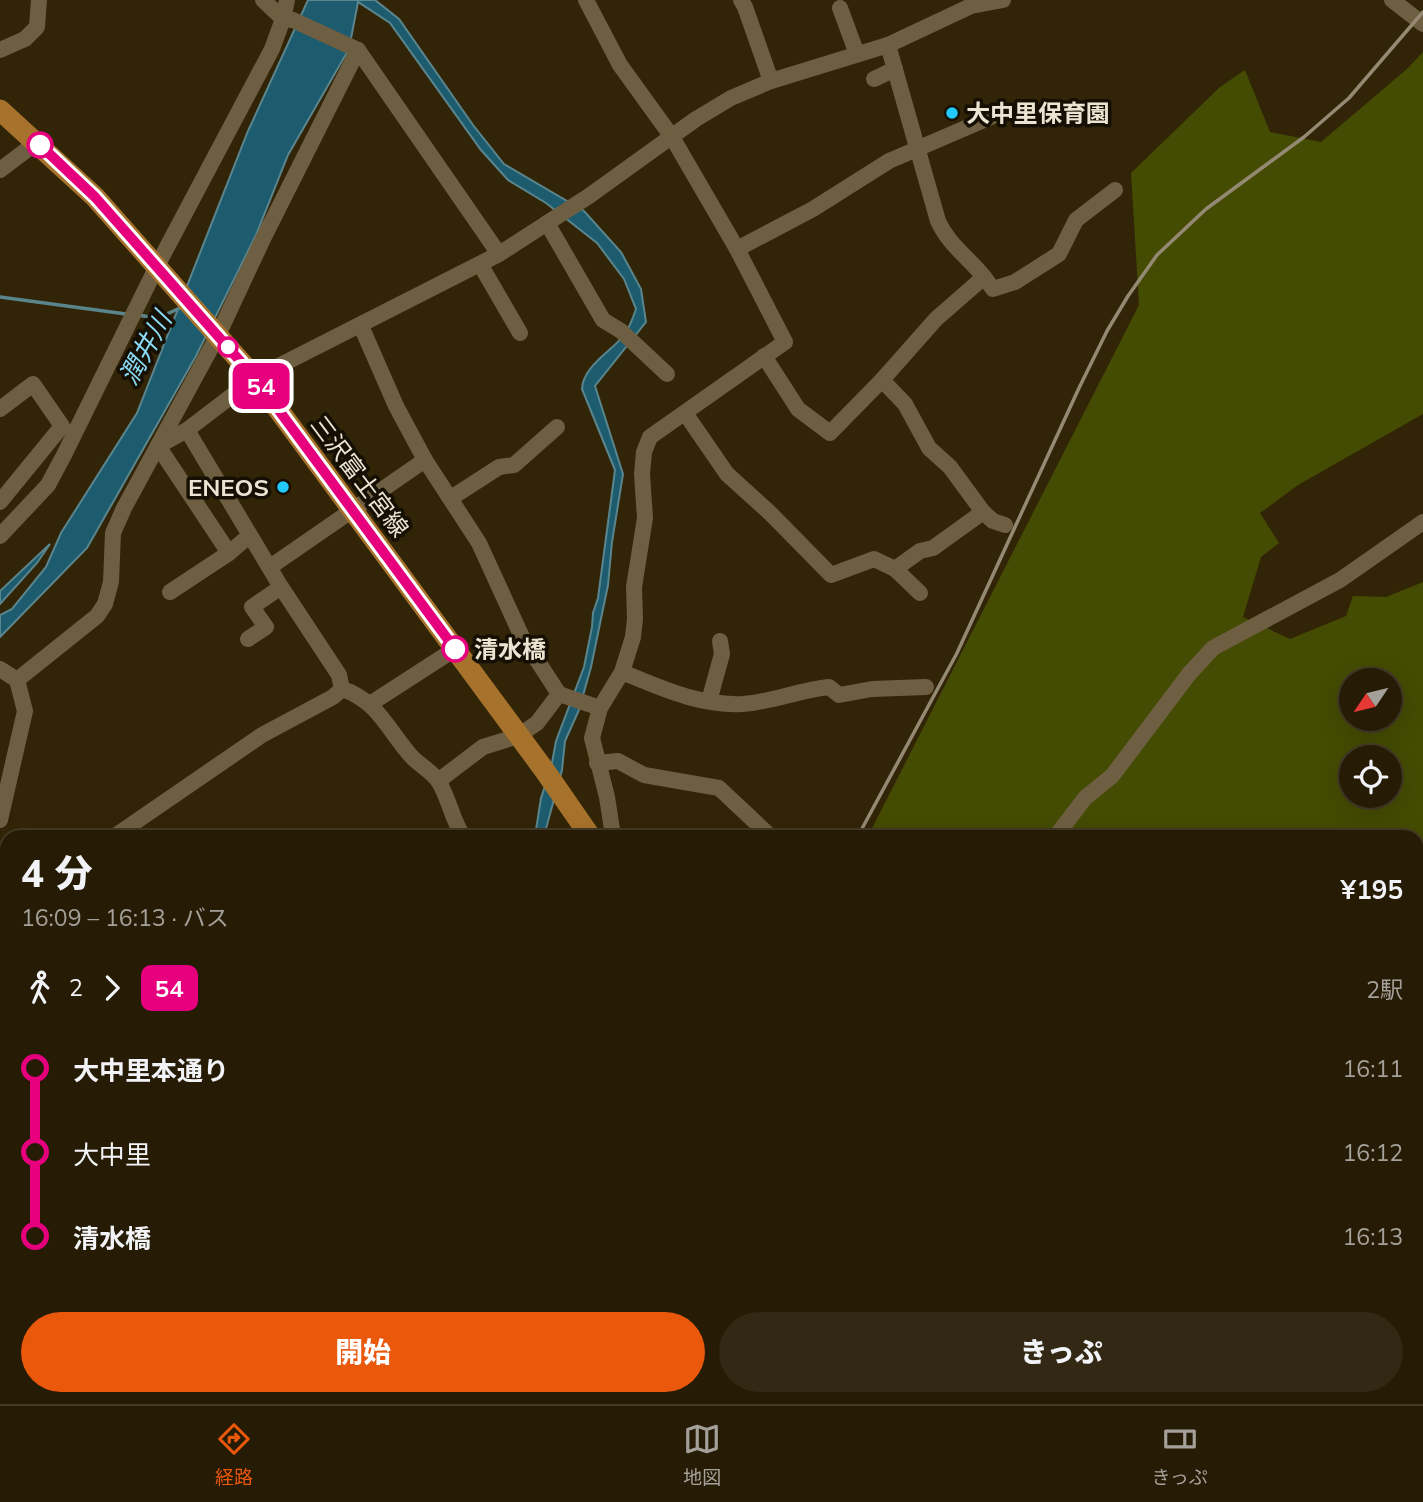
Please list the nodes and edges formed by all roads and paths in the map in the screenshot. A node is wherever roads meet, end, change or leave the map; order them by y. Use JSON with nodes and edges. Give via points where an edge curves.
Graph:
{"nodes":[{"id":1,"x":38,"y":0,"type":"edge"},
{"id":2,"x":263,"y":0,"type":"edge"},
{"id":3,"x":287,"y":0,"type":"edge"},
{"id":4,"x":586,"y":0,"type":"edge"},
{"id":5,"x":741,"y":0,"type":"edge"},
{"id":6,"x":1003,"y":0,"type":"edge"},
{"id":7,"x":1392,"y":0,"type":"edge"},
{"id":8,"x":840,"y":8,"type":"dead end"},
{"id":9,"x":288,"y":20,"type":"junction"},
{"id":10,"x":1423,"y":24,"type":"edge"},
{"id":11,"x":888,"y":45,"type":"junction"},
{"id":12,"x":0,"y":50,"type":"edge"},
{"id":13,"x":358,"y":50,"type":"junction"},
{"id":14,"x":857,"y":54,"type":"junction"},
{"id":15,"x":895,"y":69,"type":"junction"},
{"id":16,"x":874,"y":79,"type":"dead end"},
{"id":17,"x":771,"y":80,"type":"junction"},
{"id":18,"x":0,"y":110,"type":"edge"},
{"id":19,"x":991,"y":117,"type":"dead end"},
{"id":20,"x":671,"y":137,"type":"junction"},
{"id":21,"x":37,"y":142,"type":"junction"},
{"id":22,"x":919,"y":149,"type":"junction"},
{"id":23,"x":0,"y":170,"type":"edge"},
{"id":24,"x":1115,"y":190,"type":"dead end"},
{"id":25,"x":551,"y":220,"type":"junction"},
{"id":26,"x":737,"y":249,"type":"junction"},
{"id":27,"x":499,"y":254,"type":"junction"},
{"id":28,"x":480,"y":264,"type":"junction"},
{"id":29,"x":160,"y":270,"type":"junction"},
{"id":30,"x":984,"y":277,"type":"junction"},
{"id":31,"x":361,"y":326,"type":"junction"},
{"id":32,"x":216,"y":333,"type":"junction"},
{"id":33,"x":520,"y":333,"type":"dead end"},
{"id":34,"x":764,"y":356,"type":"junction"},
{"id":35,"x":667,"y":374,"type":"dead end"},
{"id":36,"x":255,"y":378,"type":"junction"},
{"id":37,"x":882,"y":380,"type":"junction"},
{"id":38,"x":0,"y":409,"type":"edge"},
{"id":39,"x":685,"y":413,"type":"junction"},
{"id":40,"x":557,"y":427,"type":"dead end"},
{"id":41,"x":187,"y":429,"type":"junction"},
{"id":42,"x":75,"y":431,"type":"junction"},
{"id":43,"x":54,"y":436,"type":"junction"},
{"id":44,"x":158,"y":446,"type":"junction"},
{"id":45,"x":425,"y":460,"type":"junction"},
{"id":46,"x":451,"y":498,"type":"junction"},
{"id":47,"x":0,"y":502,"type":"edge"},
{"id":48,"x":353,"y":509,"type":"junction"},
{"id":49,"x":983,"y":512,"type":"junction"},
{"id":50,"x":1423,"y":522,"type":"edge"},
{"id":51,"x":1005,"y":525,"type":"dead end"},
{"id":52,"x":249,"y":536,"type":"junction"},
{"id":53,"x":0,"y":537,"type":"edge"},
{"id":54,"x":229,"y":553,"type":"junction"},
{"id":55,"x":270,"y":566,"type":"junction"},
{"id":56,"x":895,"y":569,"type":"junction"},
{"id":57,"x":281,"y":587,"type":"junction"},
{"id":58,"x":170,"y":592,"type":"dead end"},
{"id":59,"x":920,"y":593,"type":"dead end"},
{"id":60,"x":248,"y":639,"type":"dead end"},
{"id":61,"x":720,"y":641,"type":"dead end"},
{"id":62,"x":455,"y":649,"type":"junction"},
{"id":63,"x":0,"y":669,"type":"edge"},
{"id":64,"x":622,"y":672,"type":"junction"},
{"id":65,"x":18,"y":680,"type":"junction"},
{"id":66,"x":926,"y":687,"type":"dead end"},
{"id":67,"x":342,"y":689,"type":"junction"},
{"id":68,"x":564,"y":696,"type":"junction"},
{"id":69,"x":709,"y":701,"type":"junction"},
{"id":70,"x":370,"y":704,"type":"junction"},
{"id":71,"x":593,"y":706,"type":"junction"},
{"id":72,"x":518,"y":736,"type":"junction"},
{"id":73,"x":597,"y":763,"type":"junction"},
{"id":74,"x":438,"y":781,"type":"junction"},
{"id":75,"x":0,"y":820,"type":"edge"},
{"id":76,"x":124,"y":830,"type":"edge"},
{"id":77,"x":459,"y":830,"type":"edge"},
{"id":78,"x":586,"y":830,"type":"edge"},
{"id":79,"x":612,"y":830,"type":"edge"},
{"id":80,"x":764,"y":830,"type":"edge"},
{"id":81,"x":1061,"y":830,"type":"edge"}],
"edges":[{"from":1,"to":12,"type":"street","via":[[37,27],[25,39]]},
{"from":2,"to":9,"type":"street"},
{"from":3,"to":9,"type":"street"},
{"from":4,"to":20,"type":"street","via":[[620,65]]},
{"from":5,"to":17,"type":"street"},
{"from":6,"to":11,"type":"street","via":[[971,6]]},
{"from":7,"to":10,"type":"street"},
{"from":8,"to":14,"type":"street"},
{"from":9,"to":13,"type":"street"},
{"from":9,"to":29,"type":"street"},
{"from":11,"to":14,"type":"street"},
{"from":11,"to":15,"type":"street"},
{"from":13,"to":27,"type":"street"},
{"from":13,"to":32,"type":"street"},
{"from":14,"to":17,"type":"street"},
{"from":15,"to":16,"type":"street"},
{"from":15,"to":22,"type":"street"},
{"from":17,"to":20,"type":"street","via":[[731,98]]},
{"from":18,"to":21,"type":"main road","name":"三沢富士宮線"},
{"from":19,"to":22,"type":"street"},
{"from":20,"to":25,"type":"street"},
{"from":20,"to":26,"type":"street"},
{"from":21,"to":23,"type":"street"},
{"from":21,"to":29,"type":"main road","name":"三沢富士宮線","via":[[95,197]]},
{"from":22,"to":26,"type":"street","via":[[889,161]]},
{"from":22,"to":30,"type":"street","via":[[947,239]]},
{"from":24,"to":30,"type":"street","via":[[1076,220],[1059,254],[1015,282],[993,289]]},
{"from":25,"to":27,"type":"street"},
{"from":25,"to":35,"type":"street","via":[[603,320]]},
{"from":26,"to":34,"type":"street","via":[[785,342]]},
{"from":27,"to":28,"type":"street"},
{"from":28,"to":31,"type":"street"},
{"from":28,"to":33,"type":"street"},
{"from":29,"to":32,"type":"main road","name":"三沢富士宮線"},
{"from":29,"to":42,"type":"street"},
{"from":30,"to":37,"type":"street","via":[[936,319]]},
{"from":31,"to":36,"type":"street"},
{"from":31,"to":45,"type":"street"},
{"from":32,"to":36,"type":"main road","name":"三沢富士宮線"},
{"from":32,"to":44,"type":"street"},
{"from":34,"to":37,"type":"street","via":[[798,409],[830,433]]},
{"from":34,"to":39,"type":"street"},
{"from":36,"to":41,"type":"street"},
{"from":36,"to":48,"type":"main road","name":"三沢富士宮線"},
{"from":37,"to":49,"type":"street","via":[[905,404],[929,448],[950,467]]},
{"from":38,"to":43,"type":"street","via":[[33,384],[61,426]]},
{"from":39,"to":56,"type":"street","via":[[727,474],[831,575],[874,559]]},
{"from":39,"to":64,"type":"street","via":[[650,437],[644,452],[645,518],[634,587],[633,637]]},
{"from":40,"to":46,"type":"street","via":[[514,465],[499,467]]},
{"from":41,"to":44,"type":"street"},
{"from":41,"to":52,"type":"street"},
{"from":42,"to":43,"type":"street"},
{"from":42,"to":53,"type":"street","via":[[47,485]]},
{"from":43,"to":47,"type":"street"},
{"from":44,"to":54,"type":"street"},
{"from":44,"to":65,"type":"street","via":[[113,533],[111,582],[104,604],[91,622]]},
{"from":45,"to":46,"type":"street"},
{"from":45,"to":48,"type":"street"},
{"from":46,"to":68,"type":"street","via":[[479,542],[522,637]]},
{"from":48,"to":55,"type":"street"},
{"from":48,"to":62,"type":"main road","name":"三沢富士宮線"},
{"from":49,"to":51,"type":"street"},
{"from":49,"to":56,"type":"street"},
{"from":50,"to":81,"type":"street","via":[[1340,580],[1220,643],[1189,674],[1112,776],[1085,799]]},
{"from":52,"to":54,"type":"street"},
{"from":52,"to":55,"type":"street"},
{"from":54,"to":58,"type":"street"},
{"from":55,"to":57,"type":"street"},
{"from":56,"to":59,"type":"street"},
{"from":57,"to":60,"type":"street","via":[[252,607],[266,627]]},
{"from":57,"to":67,"type":"street","via":[[339,675]]},
{"from":61,"to":69,"type":"street","via":[[722,654]]},
{"from":62,"to":70,"type":"street"},
{"from":62,"to":72,"type":"main road","name":"三沢富士宮線"},
{"from":63,"to":65,"type":"street"},
{"from":64,"to":69,"type":"street","via":[[676,694]]},
{"from":64,"to":71,"type":"street"},
{"from":65,"to":75,"type":"street","via":[[25,711]]},
{"from":66,"to":69,"type":"street","via":[[839,695],[829,688],[743,704]]},
{"from":67,"to":70,"type":"street","via":[[359,694]]},
{"from":67,"to":76,"type":"street","via":[[252,742]]},
{"from":68,"to":71,"type":"street"},
{"from":68,"to":72,"type":"street"},
{"from":70,"to":74,"type":"street","via":[[412,757]]},
{"from":71,"to":73,"type":"street"},
{"from":72,"to":74,"type":"street","via":[[483,747]]},
{"from":72,"to":78,"type":"main road","name":"三沢富士宮線"},
{"from":73,"to":79,"type":"street"},
{"from":73,"to":80,"type":"street","via":[[618,761],[644,775],[719,788]]},
{"from":74,"to":77,"type":"street"}]}
